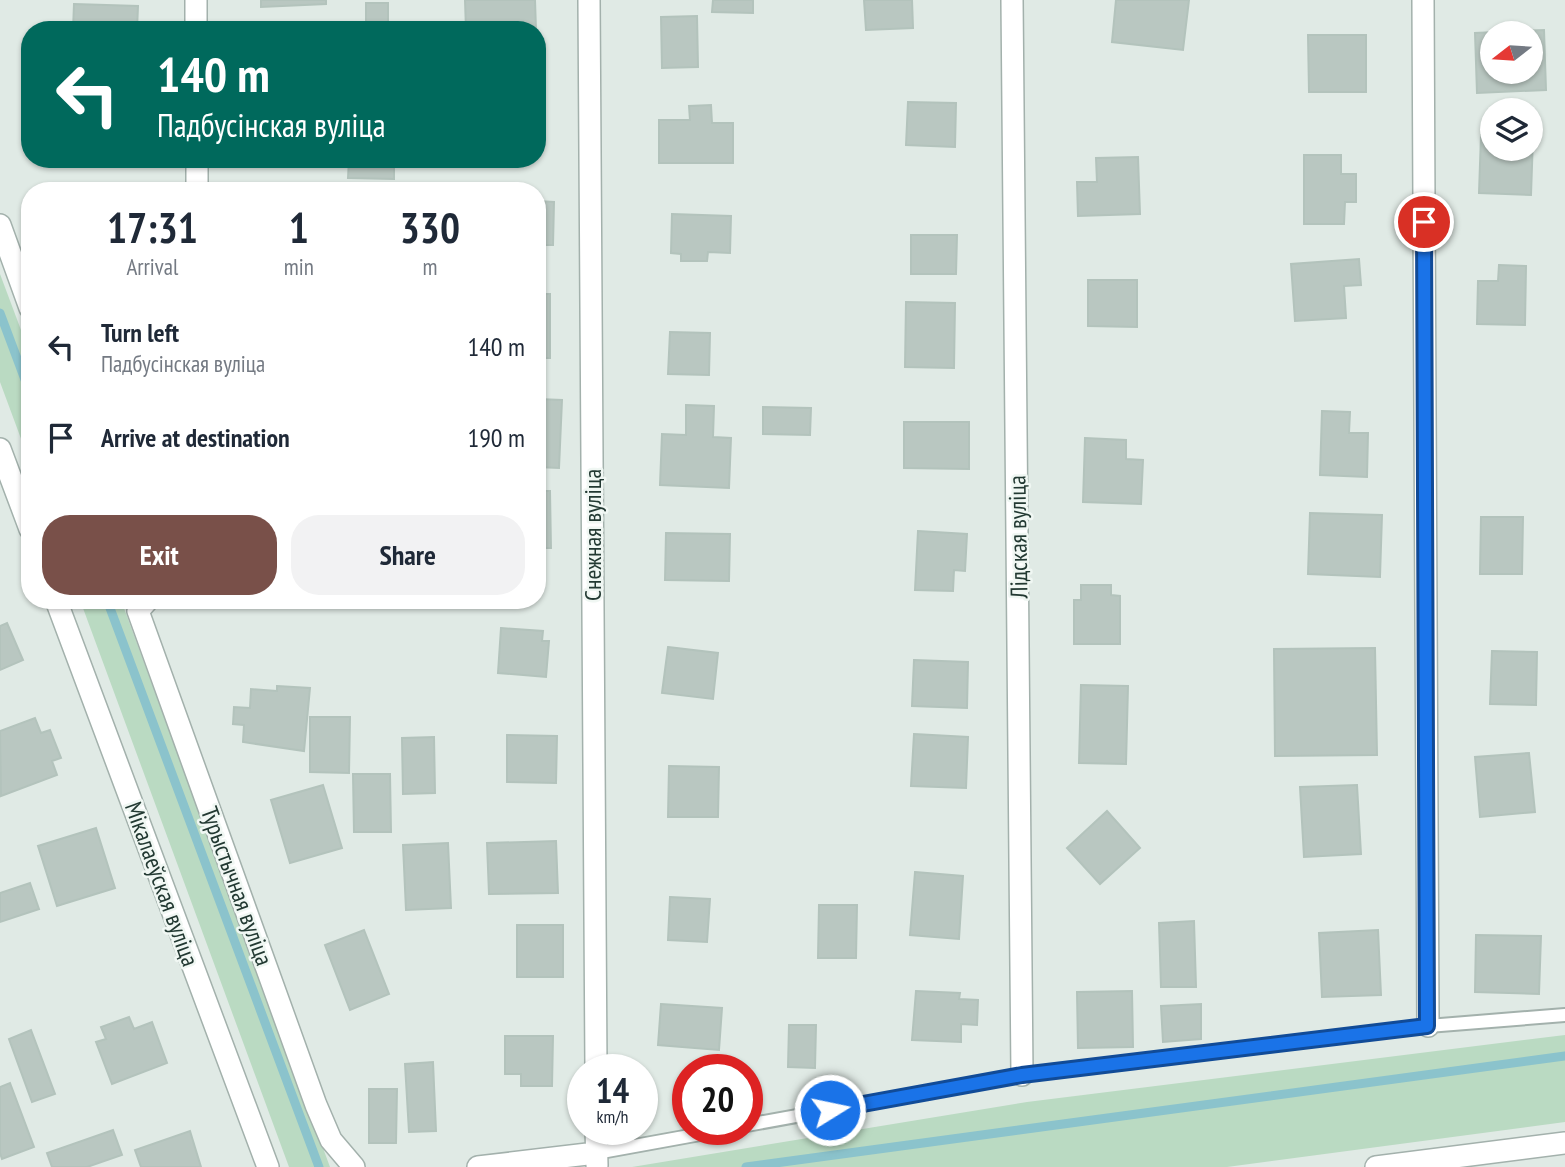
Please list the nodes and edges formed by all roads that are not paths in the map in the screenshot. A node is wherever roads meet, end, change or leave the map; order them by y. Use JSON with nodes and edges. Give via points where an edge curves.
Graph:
{"nodes":[{"id":1,"x":196,"y":0,"type":"edge"},
{"id":2,"x":589,"y":0,"type":"edge"},
{"id":3,"x":1012,"y":0,"type":"edge"},
{"id":4,"x":1423,"y":0,"type":"edge"},
{"id":5,"x":196,"y":21,"type":"edge"},
{"id":6,"x":0,"y":225,"type":"edge"},
{"id":7,"x":21,"y":283,"type":"edge"},
{"id":8,"x":0,"y":449,"type":"edge"},
{"id":9,"x":21,"y":505,"type":"edge"},
{"id":10,"x":59,"y":609,"type":"edge"},
{"id":11,"x":142,"y":609,"type":"edge"},
{"id":12,"x":1565,"y":1014,"type":"edge"},
{"id":13,"x":1427,"y":1026,"type":"junction"},
{"id":14,"x":596,"y":1054,"type":"edge"},
{"id":15,"x":1022,"y":1075,"type":"junction"},
{"id":16,"x":763,"y":1122,"type":"edge"},
{"id":17,"x":672,"y":1142,"type":"edge"},
{"id":18,"x":1565,"y":1143,"type":"edge"},
{"id":19,"x":596,"y":1160,"type":"edge"},
{"id":20,"x":268,"y":1167,"type":"edge"},
{"id":21,"x":354,"y":1167,"type":"edge"},
{"id":22,"x":478,"y":1167,"type":"edge"},
{"id":23,"x":1376,"y":1167,"type":"edge"}],
"edges":[{"from":1,"to":5,"type":"street"},
{"from":2,"to":14,"type":"street","name":"Снежная вуліца"},
{"from":3,"to":15,"type":"street","name":"Лідская вуліца"},
{"from":4,"to":13,"type":"street"},
{"from":6,"to":7,"type":"street"},
{"from":8,"to":9,"type":"street"},
{"from":10,"to":20,"type":"street","name":"Мікалаеўская вуліца"},
{"from":11,"to":21,"type":"street","name":"Турыстычная вуліца","via":[[323,1124]]},
{"from":12,"to":13,"type":"lane"},
{"from":13,"to":15,"type":"lane"},
{"from":15,"to":16,"type":"lane"},
{"from":17,"to":19,"type":"lane"},
{"from":18,"to":23,"type":"street"},
{"from":19,"to":22,"type":"street"}]}
